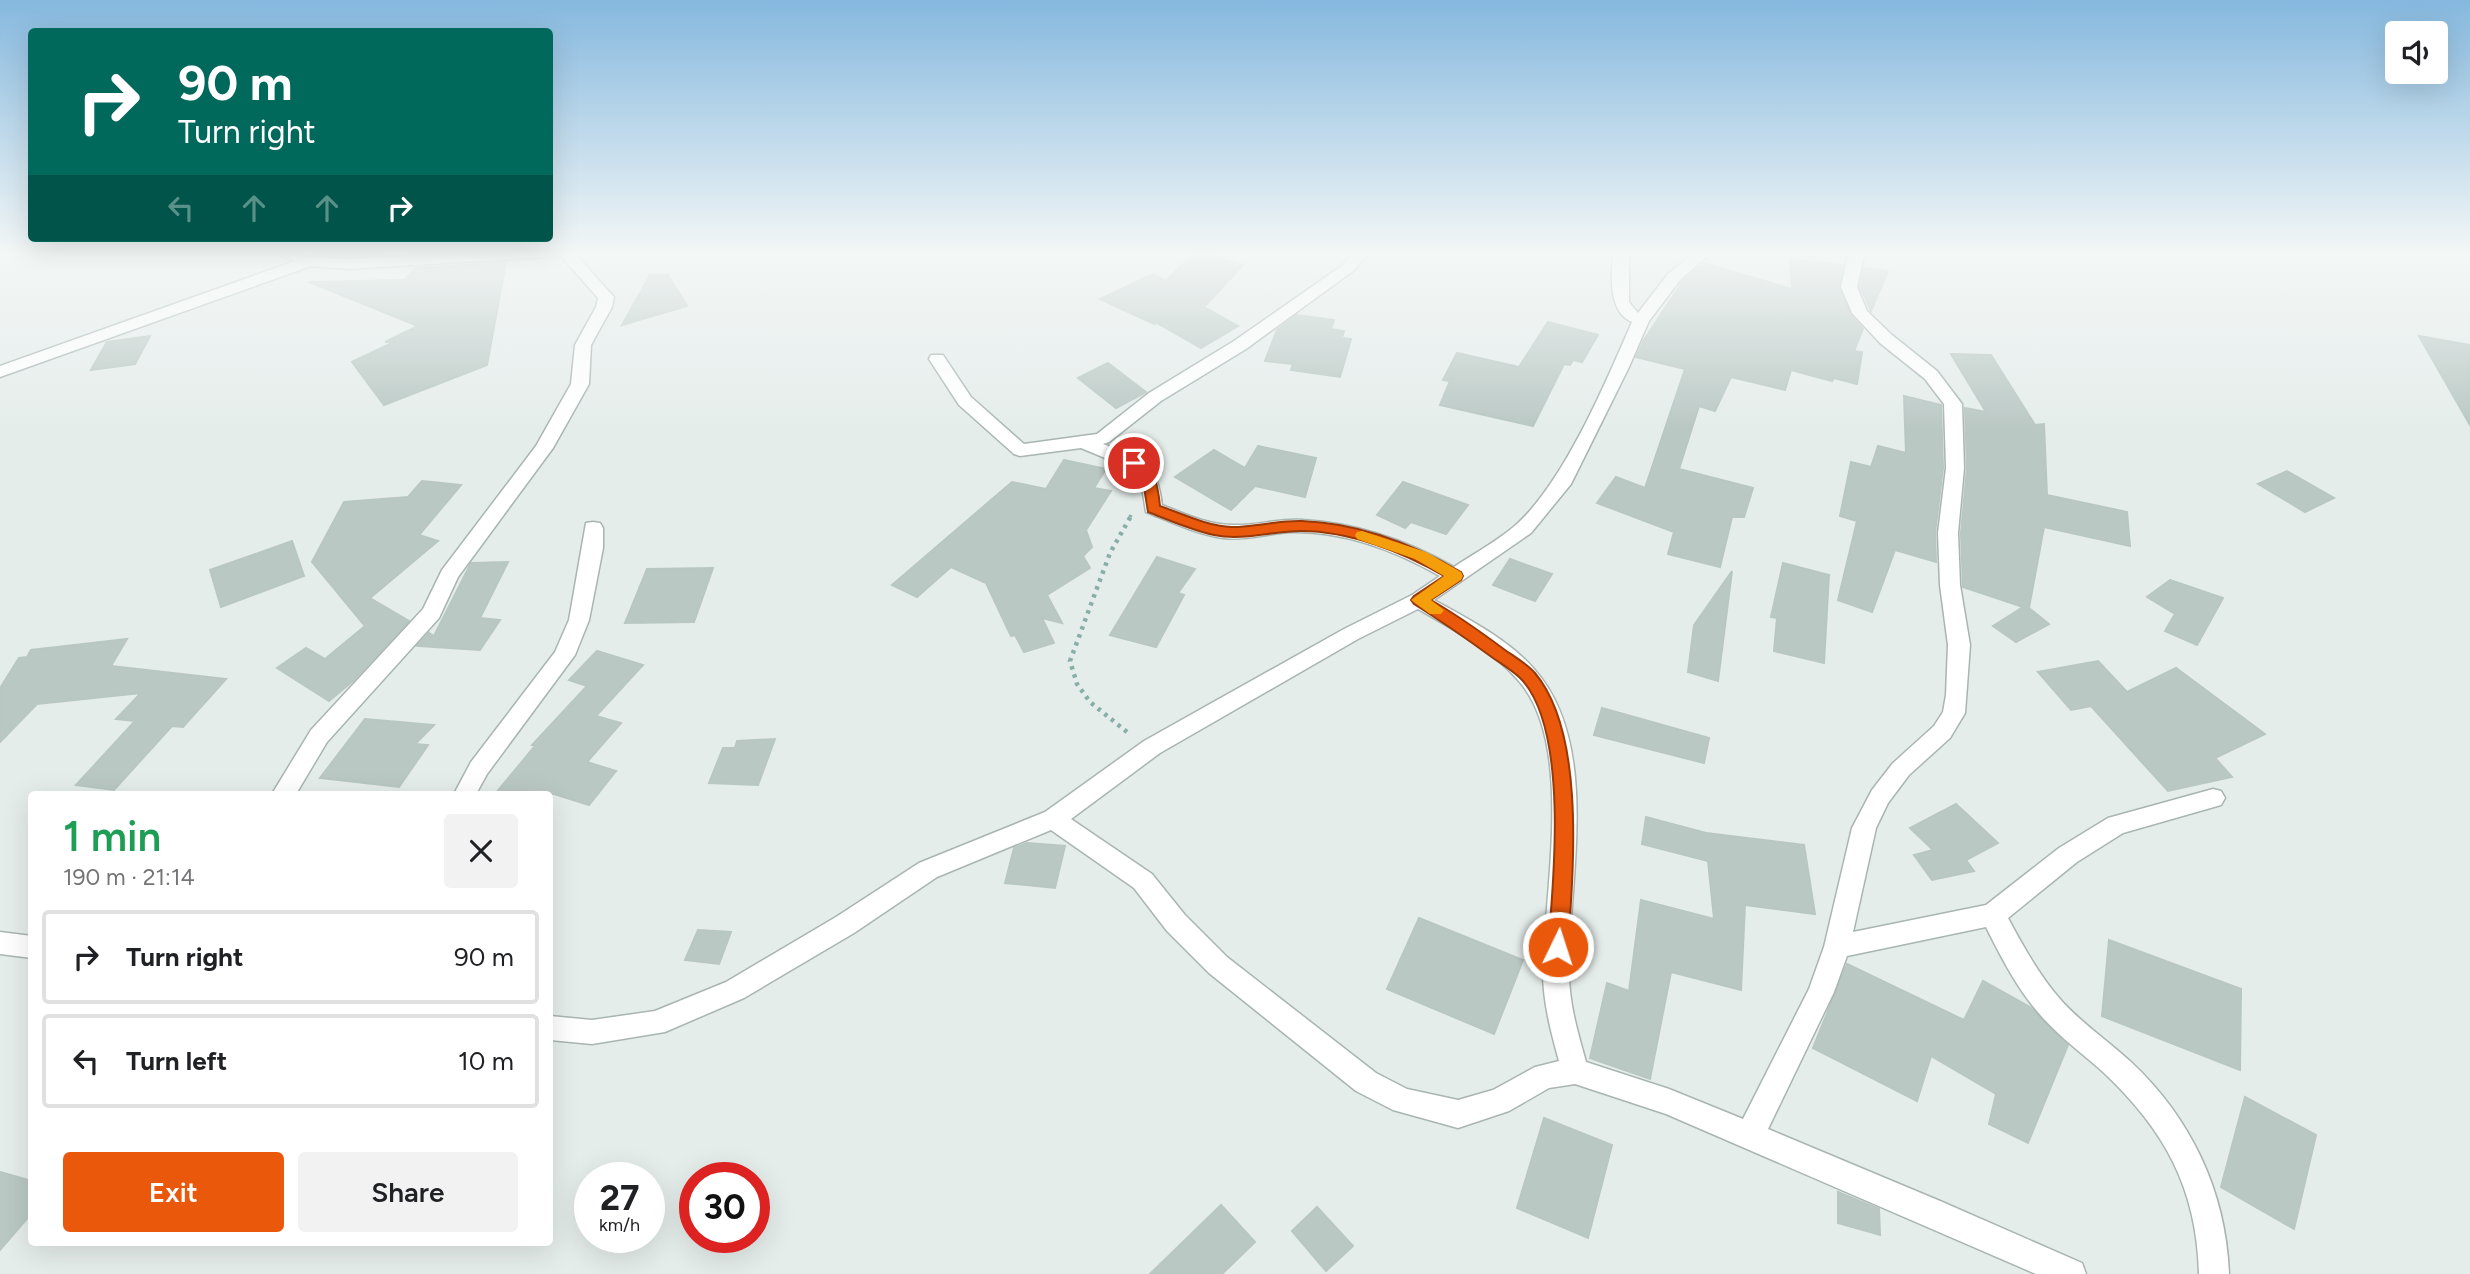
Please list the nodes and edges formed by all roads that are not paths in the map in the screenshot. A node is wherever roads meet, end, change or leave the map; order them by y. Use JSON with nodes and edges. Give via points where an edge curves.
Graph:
{"nodes":[{"id":1,"x":176,"y":310,"type":"edge"},
{"id":2,"x":602,"y":310,"type":"edge"},
{"id":3,"x":1288,"y":310,"type":"edge"},
{"id":4,"x":1624,"y":310,"type":"edge"},
{"id":5,"x":1648,"y":310,"type":"edge"},
{"id":6,"x":1859,"y":310,"type":"edge"},
{"id":7,"x":1640,"y":320,"type":"junction"},
{"id":8,"x":937,"y":359,"type":"dead end"},
{"id":9,"x":0,"y":372,"type":"edge"},
{"id":10,"x":1083,"y":442,"type":"junction"},
{"id":11,"x":593,"y":528,"type":"dead end"},
{"id":12,"x":1455,"y":576,"type":"junction"},
{"id":13,"x":1419,"y":600,"type":"junction"},
{"id":14,"x":286,"y":791,"type":"edge"},
{"id":15,"x":467,"y":791,"type":"edge"},
{"id":16,"x":2213,"y":798,"type":"dead end"},
{"id":17,"x":1053,"y":820,"type":"junction"},
{"id":18,"x":1993,"y":915,"type":"junction"},
{"id":19,"x":0,"y":943,"type":"edge"},
{"id":20,"x":28,"y":946,"type":"edge"},
{"id":21,"x":1837,"y":947,"type":"junction"},
{"id":22,"x":553,"y":1028,"type":"edge"},
{"id":23,"x":1575,"y":1071,"type":"junction"},
{"id":24,"x":1750,"y":1136,"type":"junction"},
{"id":25,"x":2071,"y":1274,"type":"edge"},
{"id":26,"x":2214,"y":1274,"type":"edge"}],
"edges":[{"from":1,"to":9,"type":"street"},
{"from":2,"to":14,"type":"street","via":[[583,345],[580,384],[564,416],[449,575],[432,613],[319,736]]},
{"from":3,"to":10,"type":"street","via":[[1155,397],[1103,438]]},
{"from":4,"to":7,"type":"street"},
{"from":5,"to":7,"type":"street"},
{"from":6,"to":21,"type":"street","via":[[1931,375],[1953,404],[1955,468],[1948,533],[1959,645],[1958,695],[1942,732],[1900,769],[1864,828]]},
{"from":7,"to":12,"type":"street","via":[[1564,480],[1524,528]]},
{"from":8,"to":10,"type":"street","via":[[965,401],[1020,450]]},
{"from":10,"to":12,"type":"street","via":[[1134,463],[1150,480],[1153,508],[1195,524],[1235,532],[1302,526],[1364,536],[1420,555]]},
{"from":11,"to":15,"type":"street","via":[[579,620],[564,654]]},
{"from":12,"to":13,"type":"street"},
{"from":13,"to":17,"type":"street","via":[[1152,747]]},
{"from":13,"to":23,"type":"street","via":[[1528,675],[1546,702],[1556,734],[1563,792],[1557,995]]},
{"from":16,"to":18,"type":"street","via":[[2116,825],[2068,855]]},
{"from":17,"to":22,"type":"street","via":[[928,870],[735,990],[656,1023],[592,1031]]},
{"from":17,"to":23,"type":"street","via":[[1143,881],[1218,965],[1366,1082],[1403,1101],[1458,1114],[1499,1102],[1545,1076]]},
{"from":18,"to":21,"type":"street"},
{"from":18,"to":26,"type":"street","via":[[2047,1004],[2134,1083],[2165,1119],[2184,1152],[2211,1228]]},
{"from":19,"to":20,"type":"street"},
{"from":21,"to":24,"type":"street","via":[[1806,1026]]},
{"from":23,"to":24,"type":"street","via":[[1669,1102]]},
{"from":24,"to":25,"type":"street"}]}
